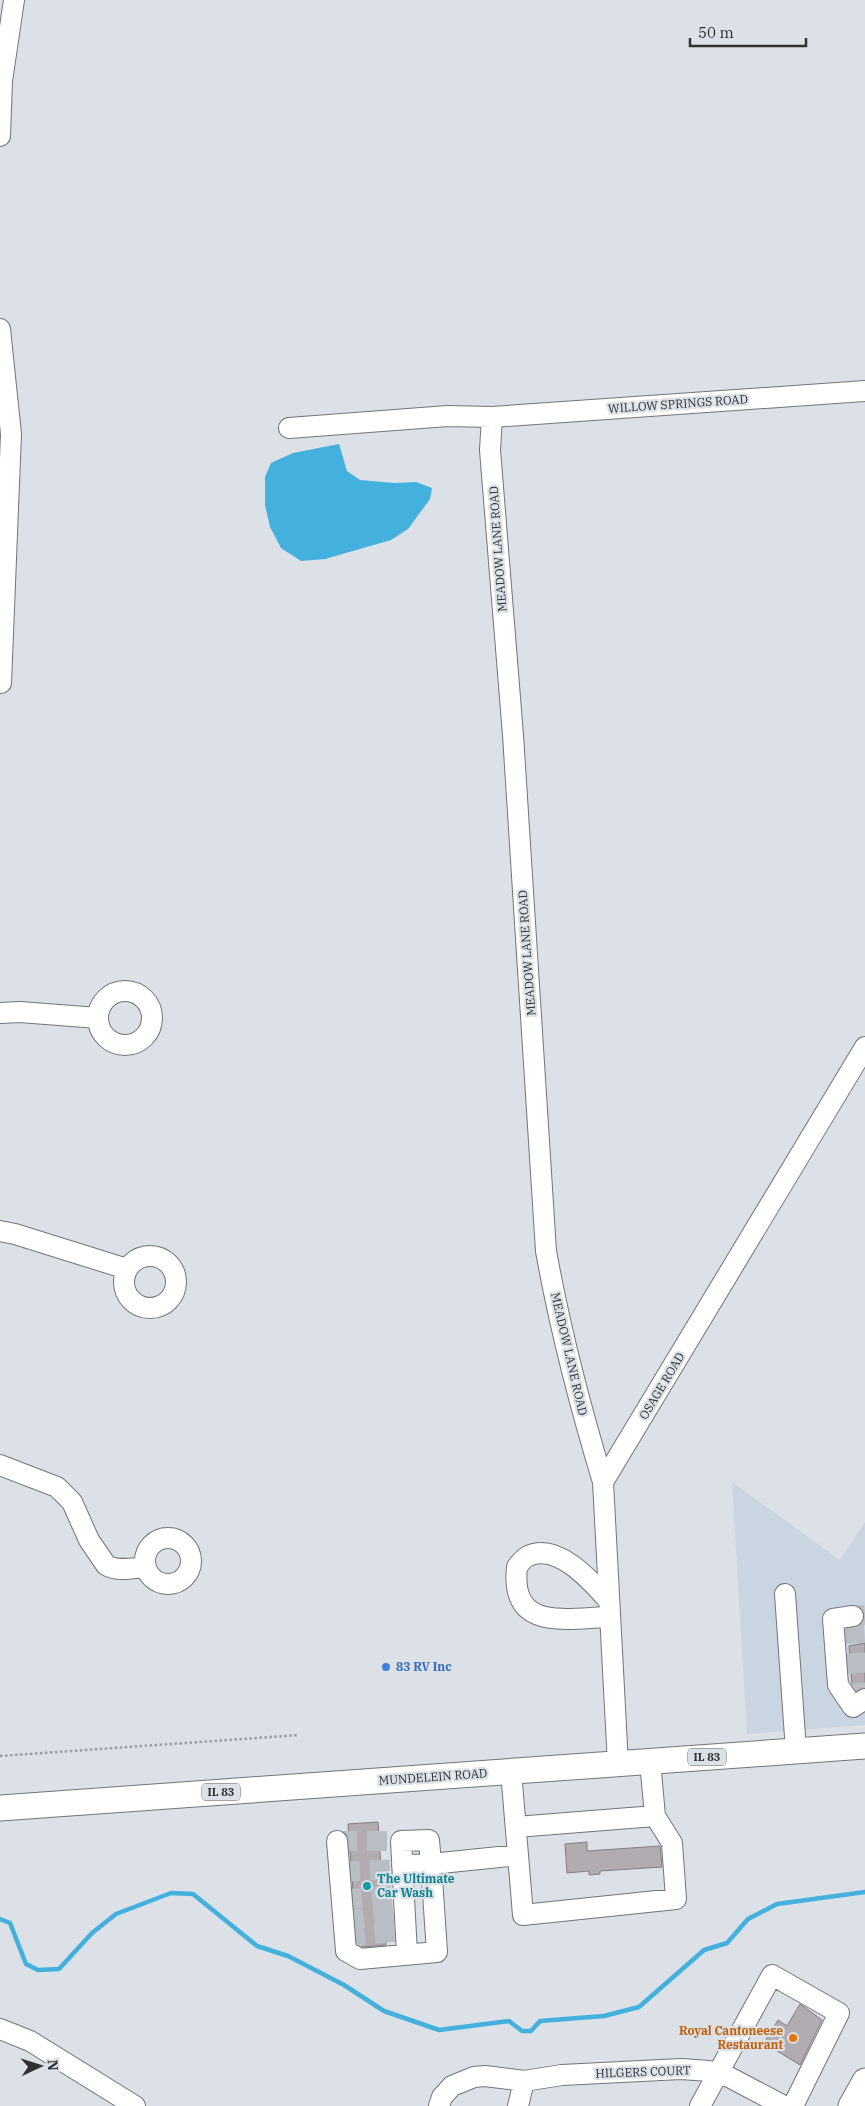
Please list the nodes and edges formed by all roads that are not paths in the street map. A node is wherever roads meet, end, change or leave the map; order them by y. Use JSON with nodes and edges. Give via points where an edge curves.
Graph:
{"nodes":[{"id":1,"x":14,"y":0,"type":"edge"},
{"id":2,"x":0,"y":136,"type":"edge"},
{"id":3,"x":0,"y":329,"type":"edge"},
{"id":4,"x":865,"y":391,"type":"edge"},
{"id":5,"x":492,"y":417,"type":"junction"},
{"id":6,"x":289,"y":428,"type":"dead end"},
{"id":7,"x":1,"y":683,"type":"edge"},
{"id":8,"x":0,"y":1013,"type":"edge"},
{"id":9,"x":98,"y":1018,"type":"dead end"},
{"id":10,"x":865,"y":1047,"type":"edge"},
{"id":11,"x":0,"y":1231,"type":"edge"},
{"id":12,"x":127,"y":1269,"type":"dead end"},
{"id":13,"x":0,"y":1465,"type":"edge"},
{"id":14,"x":603,"y":1482,"type":"junction"},
{"id":15,"x":146,"y":1567,"type":"dead end"},
{"id":16,"x":785,"y":1594,"type":"dead end"},
{"id":17,"x":853,"y":1616,"type":"dead end"},
{"id":18,"x":865,"y":1698,"type":"edge"},
{"id":19,"x":865,"y":1746,"type":"edge"},
{"id":20,"x":796,"y":1751,"type":"junction"},
{"id":21,"x":650,"y":1761,"type":"junction"},
{"id":22,"x":618,"y":1764,"type":"junction"},
{"id":23,"x":512,"y":1771,"type":"junction"},
{"id":24,"x":0,"y":1808,"type":"edge"},
{"id":25,"x":655,"y":1816,"type":"junction"},
{"id":26,"x":516,"y":1827,"type":"junction"},
{"id":27,"x":337,"y":1841,"type":"dead end"},
{"id":28,"x":518,"y":1855,"type":"junction"},
{"id":29,"x":431,"y":1878,"type":"junction"},
{"id":30,"x":403,"y":1880,"type":"junction"},
{"id":31,"x":434,"y":1916,"type":"junction"},
{"id":32,"x":405,"y":1918,"type":"junction"},
{"id":33,"x":407,"y":1946,"type":"junction"},
{"id":34,"x":0,"y":2029,"type":"edge"},
{"id":35,"x":718,"y":2074,"type":"junction"},
{"id":36,"x":865,"y":2081,"type":"edge"},
{"id":37,"x":524,"y":2082,"type":"junction"},
{"id":38,"x":125,"y":2103,"type":"edge"},
{"id":39,"x":439,"y":2106,"type":"edge"},
{"id":40,"x":518,"y":2106,"type":"edge"},
{"id":41,"x":700,"y":2106,"type":"edge"},
{"id":42,"x":785,"y":2106,"type":"edge"},
{"id":43,"x":851,"y":2106,"type":"edge"}],
"edges":[{"from":1,"to":2,"type":"street","via":[[2,81]]},
{"from":3,"to":7,"type":"street","via":[[11,434]]},
{"from":4,"to":5,"type":"street","name":"WILLOW SPRINGS ROAD"},
{"from":5,"to":6,"type":"street","name":"WILLOW SPRINGS ROAD","via":[[448,416]]},
{"from":5,"to":14,"type":"street","name":"MEADOW LANE ROAD","via":[[490,450],[546,1251],[581,1406]]},
{"from":8,"to":9,"type":"street"},
{"from":10,"to":14,"type":"street","name":"OSAGE ROAD"},
{"from":11,"to":12,"type":"street"},
{"from":13,"to":15,"type":"street","via":[[57,1487],[72,1502],[89,1540],[106,1565],[120,1569]]},
{"from":14,"to":22,"type":"street"},
{"from":16,"to":20,"type":"street"},
{"from":17,"to":18,"type":"street","via":[[833,1619],[838,1685],[853,1707]]},
{"from":19,"to":20,"type":"main road","name":"MUNDELEIN ROAD","number":"IL 83"},
{"from":20,"to":21,"type":"main road","name":"MUNDELEIN ROAD","number":"IL 83"},
{"from":21,"to":22,"type":"main road","name":"MUNDELEIN ROAD","number":"IL 83"},
{"from":21,"to":25,"type":"street"},
{"from":22,"to":23,"type":"main road","name":"MUNDELEIN ROAD","number":"IL 83"},
{"from":23,"to":24,"type":"main road","name":"MUNDELEIN ROAD","number":"IL 83"},
{"from":23,"to":26,"type":"street"},
{"from":25,"to":26,"type":"street"},
{"from":25,"to":28,"type":"street","via":[[672,1843],[676,1899],[523,1915]]},
{"from":26,"to":28,"type":"street"},
{"from":27,"to":33,"type":"street","via":[[346,1951],[360,1959]]},
{"from":28,"to":29,"type":"street"},
{"from":29,"to":30,"type":"street"},
{"from":29,"to":30,"type":"street"},
{"from":29,"to":31,"type":"street"},
{"from":30,"to":32,"type":"street"},
{"from":31,"to":32,"type":"street"},
{"from":31,"to":33,"type":"street","via":[[436,1936]]},
{"from":32,"to":33,"type":"street"},
{"from":34,"to":38,"type":"street","via":[[30,2041]]},
{"from":35,"to":37,"type":"street","name":"HILGERS COURT","via":[[681,2069],[562,2075]]},
{"from":35,"to":41,"type":"street"},
{"from":35,"to":42,"type":"street","name":"HILGERS COURT"},
{"from":35,"to":42,"type":"street","via":[[772,1975],[839,2013]]},
{"from":36,"to":43,"type":"main road"},
{"from":37,"to":39,"type":"street","name":"HILGERS COURT","via":[[474,2077],[452,2086]]},
{"from":37,"to":40,"type":"street"}]}
